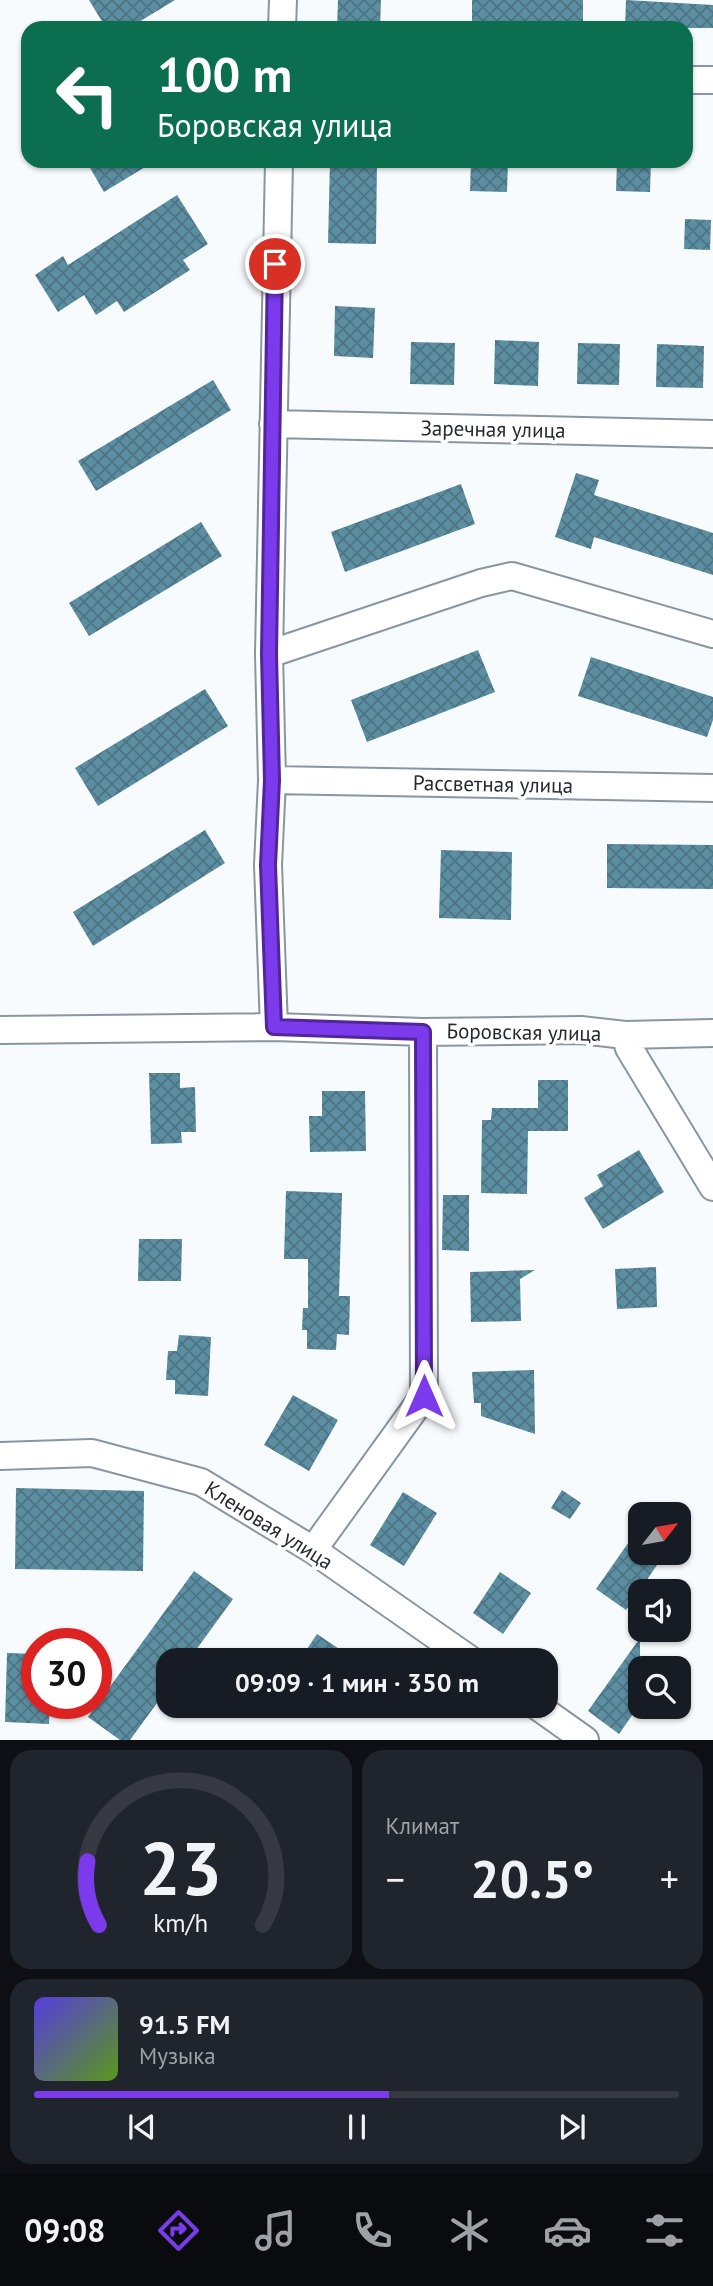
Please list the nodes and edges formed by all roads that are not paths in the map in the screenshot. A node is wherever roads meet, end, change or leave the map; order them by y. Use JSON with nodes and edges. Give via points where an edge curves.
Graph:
{"nodes":[{"id":1,"x":283,"y":0,"type":"edge"},
{"id":2,"x":282,"y":21,"type":"edge"},
{"id":3,"x":693,"y":80,"type":"edge"},
{"id":4,"x":713,"y":80,"type":"edge"},
{"id":5,"x":279,"y":168,"type":"edge"},
{"id":6,"x":273,"y":424,"type":"junction"},
{"id":7,"x":713,"y":434,"type":"edge"},
{"id":8,"x":713,"y":634,"type":"edge"},
{"id":9,"x":269,"y":654,"type":"junction"},
{"id":10,"x":272,"y":780,"type":"junction"},
{"id":11,"x":713,"y":788,"type":"edge"},
{"id":12,"x":274,"y":1027,"type":"junction"},
{"id":13,"x":0,"y":1030,"type":"edge"},
{"id":14,"x":423,"y":1032,"type":"junction"},
{"id":15,"x":713,"y":1033,"type":"edge"},
{"id":16,"x":625,"y":1035,"type":"junction"},
{"id":17,"x":713,"y":1187,"type":"edge"},
{"id":18,"x":0,"y":1455,"type":"edge"},
{"id":19,"x":313,"y":1550,"type":"junction"},
{"id":20,"x":453,"y":1648,"type":"edge"},
{"id":21,"x":554,"y":1718,"type":"edge"},
{"id":22,"x":585,"y":1740,"type":"edge"}],
"edges":[{"from":1,"to":2,"type":"street"},
{"from":3,"to":4,"type":"street"},
{"from":5,"to":6,"type":"street"},
{"from":6,"to":7,"type":"street","name":"Заречная улица"},
{"from":6,"to":9,"type":"street"},
{"from":8,"to":9,"type":"street","via":[[512,576]]},
{"from":9,"to":10,"type":"street"},
{"from":10,"to":11,"type":"street","name":"Рассветная улица"},
{"from":10,"to":12,"type":"street","via":[[268,865]]},
{"from":12,"to":13,"type":"street","name":"Боровская улица"},
{"from":12,"to":14,"type":"street","name":"Боровская улица"},
{"from":14,"to":16,"type":"street","name":"Боровская улица","via":[[581,1030]]},
{"from":14,"to":19,"type":"street","via":[[424,1396]]},
{"from":15,"to":16,"type":"street","name":"Боровская улица"},
{"from":16,"to":17,"type":"street"},
{"from":18,"to":19,"type":"street","name":"Кленовая улица","via":[[92,1453],[201,1482]]},
{"from":19,"to":20,"type":"street","name":"Кленовая улица"},
{"from":21,"to":22,"type":"street"}]}
